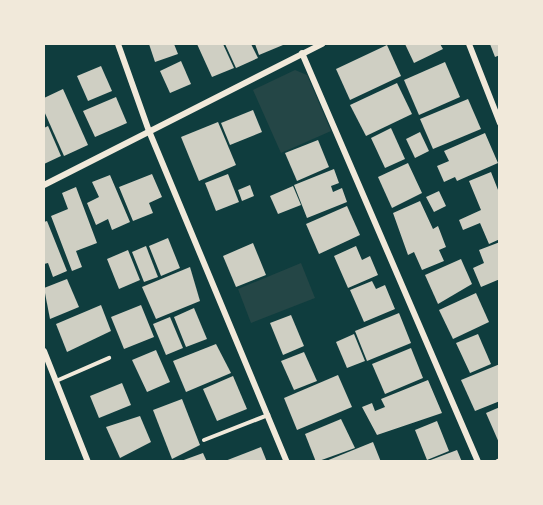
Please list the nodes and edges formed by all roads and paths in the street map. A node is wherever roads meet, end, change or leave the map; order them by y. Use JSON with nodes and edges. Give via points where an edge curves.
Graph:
{"nodes":[{"id":1,"x":118,"y":44,"type":"edge"},
{"id":2,"x":322,"y":44,"type":"edge"},
{"id":3,"x":469,"y":44,"type":"edge"},
{"id":4,"x":302,"y":53,"type":"junction"},
{"id":5,"x":500,"y":123,"type":"edge"},
{"id":6,"x":149,"y":131,"type":"junction"},
{"id":7,"x":44,"y":185,"type":"edge"},
{"id":8,"x":44,"y":351,"type":"edge"},
{"id":9,"x":109,"y":358,"type":"dead end"},
{"id":10,"x":55,"y":381,"type":"junction"},
{"id":11,"x":269,"y":415,"type":"junction"},
{"id":12,"x":204,"y":440,"type":"dead end"},
{"id":13,"x":88,"y":462,"type":"edge"},
{"id":14,"x":287,"y":462,"type":"edge"},
{"id":15,"x":478,"y":462,"type":"edge"}],
"edges":[{"from":1,"to":6,"type":"street"},
{"from":2,"to":4,"type":"street"},
{"from":3,"to":5,"type":"street"},
{"from":4,"to":6,"type":"street"},
{"from":4,"to":15,"type":"street"},
{"from":6,"to":7,"type":"street"},
{"from":6,"to":11,"type":"street"},
{"from":8,"to":10,"type":"street"},
{"from":9,"to":10,"type":"lane"},
{"from":10,"to":13,"type":"street"},
{"from":11,"to":12,"type":"lane"},
{"from":11,"to":14,"type":"street"}]}
